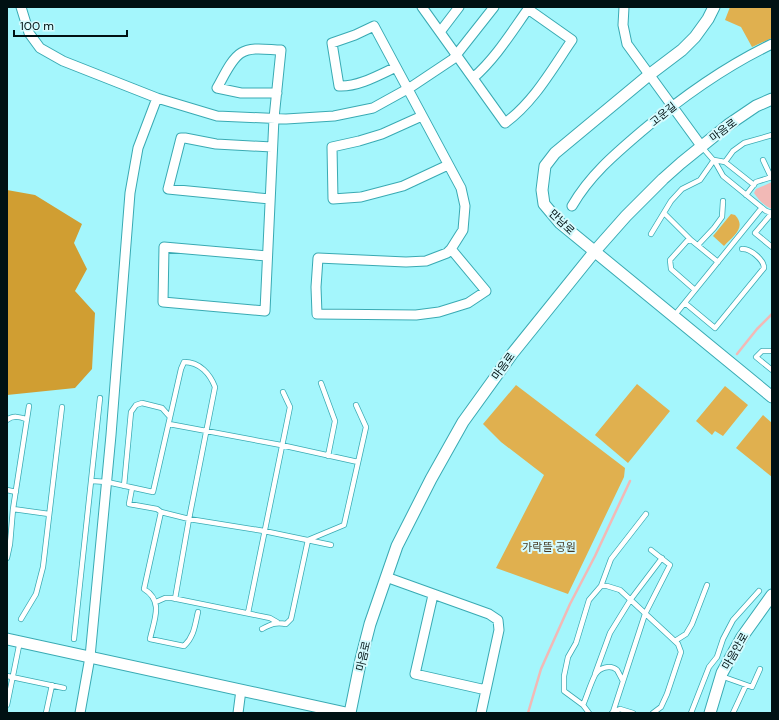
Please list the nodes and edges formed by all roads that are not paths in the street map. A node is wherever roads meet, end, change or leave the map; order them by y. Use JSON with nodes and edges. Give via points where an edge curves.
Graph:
{"nodes":[{"id":1,"x":21,"y":7,"type":"edge"},
{"id":2,"x":422,"y":7,"type":"edge"},
{"id":3,"x":459,"y":7,"type":"edge"},
{"id":4,"x":494,"y":7,"type":"edge"},
{"id":5,"x":624,"y":7,"type":"edge"},
{"id":6,"x":714,"y":7,"type":"edge"},
{"id":7,"x":440,"y":32,"type":"junction"},
{"id":8,"x":772,"y":44,"type":"edge"},
{"id":9,"x":456,"y":55,"type":"junction"},
{"id":10,"x":396,"y":67,"type":"junction"},
{"id":11,"x":649,"y":75,"type":"junction"},
{"id":12,"x":473,"y":78,"type":"junction"},
{"id":13,"x":408,"y":89,"type":"junction"},
{"id":14,"x":277,"y":93,"type":"junction"},
{"id":15,"x":157,"y":98,"type":"junction"},
{"id":16,"x":772,"y":99,"type":"edge"},
{"id":17,"x":673,"y":106,"type":"junction"},
{"id":18,"x":422,"y":116,"type":"junction"},
{"id":19,"x":274,"y":118,"type":"junction"},
{"id":20,"x":772,"y":135,"type":"edge"},
{"id":21,"x":272,"y":147,"type":"junction"},
{"id":22,"x":702,"y":147,"type":"junction"},
{"id":23,"x":714,"y":160,"type":"junction"},
{"id":24,"x":762,"y":160,"type":"dead end"},
{"id":25,"x":725,"y":162,"type":"junction"},
{"id":26,"x":448,"y":165,"type":"junction"},
{"id":27,"x":719,"y":166,"type":"dead end"},
{"id":28,"x":772,"y":177,"type":"edge"},
{"id":29,"x":754,"y":185,"type":"junction"},
{"id":30,"x":746,"y":195,"type":"junction"},
{"id":31,"x":270,"y":199,"type":"junction"},
{"id":32,"x":723,"y":200,"type":"dead end"},
{"id":33,"x":572,"y":206,"type":"dead end"},
{"id":34,"x":760,"y":210,"type":"dead end"},
{"id":35,"x":664,"y":213,"type":"junction"},
{"id":36,"x":772,"y":213,"type":"edge"},
{"id":37,"x":651,"y":234,"type":"dead end"},
{"id":38,"x":692,"y":240,"type":"junction"},
{"id":39,"x":698,"y":245,"type":"junction"},
{"id":40,"x":772,"y":247,"type":"edge"},
{"id":41,"x":452,"y":249,"type":"junction"},
{"id":42,"x":742,"y":249,"type":"dead end"},
{"id":43,"x":595,"y":251,"type":"junction"},
{"id":44,"x":268,"y":256,"type":"junction"},
{"id":45,"x":718,"y":262,"type":"junction"},
{"id":46,"x":695,"y":290,"type":"junction"},
{"id":47,"x":685,"y":303,"type":"junction"},
{"id":48,"x":674,"y":316,"type":"junction"},
{"id":49,"x":772,"y":351,"type":"edge"},
{"id":50,"x":772,"y":370,"type":"edge"},
{"id":51,"x":321,"y":383,"type":"dead end"},
{"id":52,"x":283,"y":392,"type":"dead end"},
{"id":53,"x":772,"y":397,"type":"edge"},
{"id":54,"x":100,"y":398,"type":"dead end"},
{"id":55,"x":29,"y":406,"type":"dead end"},
{"id":56,"x":356,"y":406,"type":"dead end"},
{"id":57,"x":62,"y":407,"type":"dead end"},
{"id":58,"x":170,"y":417,"type":"junction"},
{"id":59,"x":26,"y":418,"type":"junction"},
{"id":60,"x":7,"y":420,"type":"edge"},
{"id":61,"x":169,"y":424,"type":"junction"},
{"id":62,"x":206,"y":431,"type":"junction"},
{"id":63,"x":281,"y":445,"type":"junction"},
{"id":64,"x":328,"y":456,"type":"junction"},
{"id":65,"x":358,"y":462,"type":"junction"},
{"id":66,"x":92,"y":481,"type":"junction"},
{"id":67,"x":107,"y":482,"type":"junction"},
{"id":68,"x":124,"y":486,"type":"junction"},
{"id":69,"x":132,"y":488,"type":"junction"},
{"id":70,"x":7,"y":490,"type":"edge"},
{"id":71,"x":16,"y":492,"type":"junction"},
{"id":72,"x":13,"y":509,"type":"junction"},
{"id":73,"x":161,"y":512,"type":"junction"},
{"id":74,"x":49,"y":514,"type":"junction"},
{"id":75,"x":646,"y":514,"type":"dead end"},
{"id":76,"x":189,"y":519,"type":"junction"},
{"id":77,"x":9,"y":525,"type":"edge"},
{"id":78,"x":264,"y":531,"type":"junction"},
{"id":79,"x":308,"y":540,"type":"junction"},
{"id":80,"x":331,"y":545,"type":"dead end"},
{"id":81,"x":651,"y":550,"type":"dead end"},
{"id":82,"x":7,"y":558,"type":"edge"},
{"id":83,"x":662,"y":558,"type":"junction"},
{"id":84,"x":386,"y":577,"type":"junction"},
{"id":85,"x":707,"y":585,"type":"dead end"},
{"id":86,"x":601,"y":586,"type":"junction"},
{"id":87,"x":759,"y":591,"type":"dead end"},
{"id":88,"x":433,"y":595,"type":"junction"},
{"id":89,"x":772,"y":595,"type":"edge"},
{"id":90,"x":175,"y":599,"type":"junction"},
{"id":91,"x":631,"y":599,"type":"junction"},
{"id":92,"x":156,"y":602,"type":"junction"},
{"id":93,"x":198,"y":612,"type":"dead end"},
{"id":94,"x":248,"y":613,"type":"junction"},
{"id":95,"x":645,"y":614,"type":"junction"},
{"id":96,"x":21,"y":619,"type":"dead end"},
{"id":97,"x":277,"y":622,"type":"junction"},
{"id":98,"x":262,"y":629,"type":"dead end"},
{"id":99,"x":7,"y":638,"type":"edge"},
{"id":100,"x":74,"y":639,"type":"dead end"},
{"id":101,"x":20,"y":641,"type":"junction"},
{"id":102,"x":675,"y":641,"type":"junction"},
{"id":103,"x":90,"y":657,"type":"junction"},
{"id":104,"x":760,"y":669,"type":"dead end"},
{"id":105,"x":595,"y":674,"type":"junction"},
{"id":106,"x":7,"y":676,"type":"edge"},
{"id":107,"x":722,"y":676,"type":"junction"},
{"id":108,"x":13,"y":677,"type":"junction"},
{"id":109,"x":623,"y":681,"type":"junction"},
{"id":110,"x":746,"y":685,"type":"junction"},
{"id":111,"x":52,"y":686,"type":"junction"},
{"id":112,"x":64,"y":688,"type":"dead end"},
{"id":113,"x":241,"y":690,"type":"junction"},
{"id":114,"x":486,"y":690,"type":"junction"},
{"id":115,"x":7,"y":705,"type":"edge"},
{"id":116,"x":583,"y":705,"type":"junction"},
{"id":117,"x":46,"y":713,"type":"edge"},
{"id":118,"x":80,"y":713,"type":"edge"},
{"id":119,"x":238,"y":713,"type":"edge"},
{"id":120,"x":346,"y":713,"type":"edge"},
{"id":121,"x":350,"y":713,"type":"edge"},
{"id":122,"x":482,"y":713,"type":"edge"},
{"id":123,"x":589,"y":713,"type":"edge"},
{"id":124,"x":612,"y":713,"type":"edge"},
{"id":125,"x":633,"y":713,"type":"edge"},
{"id":126,"x":653,"y":713,"type":"edge"},
{"id":127,"x":692,"y":713,"type":"edge"},
{"id":128,"x":710,"y":713,"type":"edge"},
{"id":129,"x":733,"y":713,"type":"edge"}],
"edges":[{"from":1,"to":15,"type":"street","via":[[29,33],[40,48],[63,61]]},
{"from":2,"to":7,"type":"street"},
{"from":3,"to":7,"type":"street"},
{"from":4,"to":9,"type":"street"},
{"from":5,"to":11,"type":"street","via":[[623,25],[627,44]]},
{"from":6,"to":11,"type":"street","name":"만남로","via":[[695,38]]},
{"from":7,"to":9,"type":"street"},
{"from":8,"to":17,"type":"street","name":"고운길","via":[[724,70]]},
{"from":9,"to":12,"type":"street"},
{"from":9,"to":13,"type":"street"},
{"from":10,"to":10,"type":"street","via":[[374,26],[332,42],[339,86],[367,80]]},
{"from":10,"to":13,"type":"street"},
{"from":11,"to":17,"type":"street"},
{"from":11,"to":43,"type":"street","name":"만남로","via":[[555,153],[545,166],[542,190],[544,204],[560,223]]},
{"from":12,"to":12,"type":"street","via":[[496,54],[528,9],[572,40],[536,94],[517,115],[505,123]]},
{"from":13,"to":18,"type":"street"},
{"from":13,"to":19,"type":"street","via":[[373,108],[334,116]]},
{"from":14,"to":14,"type":"street","via":[[281,50],[254,49],[241,53],[228,67],[217,88],[241,93]]},
{"from":14,"to":19,"type":"street"},
{"from":15,"to":19,"type":"street","via":[[217,116]]},
{"from":15,"to":67,"type":"street","via":[[138,148],[130,193]]},
{"from":16,"to":22,"type":"street","name":"마음로","via":[[756,106],[728,125]]},
{"from":17,"to":22,"type":"street"},
{"from":17,"to":33,"type":"street","name":"고운길","via":[[602,167],[582,189]]},
{"from":18,"to":26,"type":"street"},
{"from":18,"to":26,"type":"street","via":[[382,134],[332,147],[333,199],[361,197],[403,186]]},
{"from":19,"to":21,"type":"street"},
{"from":20,"to":25,"type":"lane","via":[[744,143],[733,151]]},
{"from":21,"to":31,"type":"street"},
{"from":21,"to":31,"type":"street","via":[[216,144],[181,138],[168,189]]},
{"from":22,"to":23,"type":"lane"},
{"from":22,"to":43,"type":"street","name":"마음로","via":[[663,179]]},
{"from":23,"to":25,"type":"lane"},
{"from":23,"to":27,"type":"lane"},
{"from":23,"to":30,"type":"lane","via":[[723,176]]},
{"from":23,"to":35,"type":"lane","via":[[700,180],[682,190],[670,201]]},
{"from":24,"to":28,"type":"lane"},
{"from":25,"to":29,"type":"lane"},
{"from":26,"to":41,"type":"street","via":[[461,188],[465,206],[463,230]]},
{"from":28,"to":29,"type":"lane"},
{"from":29,"to":30,"type":"lane"},
{"from":30,"to":36,"type":"lane"},
{"from":31,"to":44,"type":"street"},
{"from":32,"to":39,"type":"lane","via":[[722,217]]},
{"from":34,"to":45,"type":"lane"},
{"from":35,"to":37,"type":"lane"},
{"from":35,"to":38,"type":"lane"},
{"from":36,"to":40,"type":"lane","via":[[755,233]]},
{"from":38,"to":39,"type":"lane"},
{"from":38,"to":46,"type":"lane","via":[[687,241],[670,260],[670,266]]},
{"from":39,"to":45,"type":"lane"},
{"from":41,"to":41,"type":"street","via":[[486,291],[468,303],[438,312],[416,315],[317,314],[318,258],[426,261]]},
{"from":42,"to":47,"type":"lane","via":[[748,249],[764,268],[715,328]]},
{"from":43,"to":48,"type":"street","name":"만남로"},
{"from":43,"to":84,"type":"street","name":"마음로","via":[[512,354],[463,422],[397,546]]},
{"from":44,"to":44,"type":"street","via":[[265,311],[163,302],[164,247]]},
{"from":45,"to":46,"type":"lane"},
{"from":46,"to":47,"type":"lane"},
{"from":47,"to":48,"type":"lane"},
{"from":48,"to":53,"type":"street","name":"만남로"},
{"from":49,"to":50,"type":"lane","via":[[762,351],[756,357]]},
{"from":51,"to":64,"type":"lane","via":[[335,421]]},
{"from":52,"to":63,"type":"lane","via":[[290,407]]},
{"from":54,"to":66,"type":"lane"},
{"from":55,"to":59,"type":"lane"},
{"from":56,"to":65,"type":"lane","via":[[366,427]]},
{"from":57,"to":74,"type":"lane"},
{"from":58,"to":61,"type":"lane"},
{"from":58,"to":62,"type":"lane","via":[[184,362],[198,364],[212,379],[215,387]]},
{"from":58,"to":68,"type":"lane","via":[[162,408],[142,403],[136,405],[131,412]]},
{"from":59,"to":60,"type":"lane"},
{"from":59,"to":71,"type":"lane"},
{"from":61,"to":62,"type":"lane"},
{"from":61,"to":69,"type":"lane","via":[[153,492]]},
{"from":62,"to":63,"type":"lane"},
{"from":62,"to":76,"type":"lane"},
{"from":63,"to":64,"type":"lane"},
{"from":63,"to":78,"type":"lane"},
{"from":64,"to":65,"type":"lane"},
{"from":65,"to":79,"type":"lane","via":[[344,525]]},
{"from":66,"to":67,"type":"lane"},
{"from":66,"to":100,"type":"lane"},
{"from":67,"to":68,"type":"lane"},
{"from":67,"to":103,"type":"street"},
{"from":68,"to":69,"type":"lane"},
{"from":69,"to":73,"type":"lane","via":[[129,504]]},
{"from":70,"to":71,"type":"lane"},
{"from":71,"to":72,"type":"lane"},
{"from":72,"to":74,"type":"lane"},
{"from":72,"to":77,"type":"lane"},
{"from":73,"to":76,"type":"lane"},
{"from":73,"to":92,"type":"lane","via":[[144,589],[150,592]]},
{"from":74,"to":96,"type":"lane","via":[[38,587]]},
{"from":75,"to":86,"type":"lane","via":[[611,559]]},
{"from":76,"to":78,"type":"lane"},
{"from":76,"to":90,"type":"lane"},
{"from":77,"to":82,"type":"lane","via":[[10,544]]},
{"from":78,"to":79,"type":"lane"},
{"from":78,"to":94,"type":"lane"},
{"from":79,"to":80,"type":"lane"},
{"from":79,"to":97,"type":"lane","via":[[291,619],[286,624]]},
{"from":81,"to":83,"type":"lane"},
{"from":83,"to":91,"type":"lane"},
{"from":83,"to":95,"type":"lane","via":[[670,565]]},
{"from":84,"to":88,"type":"street"},
{"from":84,"to":121,"type":"street","name":"마음로","via":[[370,624]]},
{"from":85,"to":102,"type":"lane","via":[[692,624],[686,634]]},
{"from":86,"to":91,"type":"lane","via":[[620,590]]},
{"from":86,"to":116,"type":"lane","via":[[589,600],[576,643],[568,657],[564,676],[564,691]]},
{"from":87,"to":127,"type":"lane","via":[[733,620],[717,657],[709,667]]},
{"from":88,"to":114,"type":"street","via":[[489,614],[498,620],[499,630]]},
{"from":88,"to":114,"type":"street","via":[[415,674]]},
{"from":89,"to":107,"type":"street","name":"마음안로","via":[[742,637]]},
{"from":90,"to":92,"type":"lane","via":[[166,598]]},
{"from":90,"to":94,"type":"lane"},
{"from":91,"to":95,"type":"lane"},
{"from":91,"to":105,"type":"lane","via":[[610,633]]},
{"from":92,"to":93,"type":"lane","via":[[150,639],[184,646],[193,634]]},
{"from":94,"to":97,"type":"lane"},
{"from":95,"to":102,"type":"lane"},
{"from":95,"to":109,"type":"lane"},
{"from":97,"to":98,"type":"lane"},
{"from":99,"to":101,"type":"street"},
{"from":101,"to":103,"type":"street"},
{"from":101,"to":108,"type":"lane"},
{"from":102,"to":126,"type":"lane","via":[[681,652],[667,694],[661,707]]},
{"from":103,"to":113,"type":"street"},
{"from":103,"to":118,"type":"street"},
{"from":104,"to":110,"type":"lane","via":[[752,687]]},
{"from":105,"to":109,"type":"lane","via":[[608,667],[613,668],[618,671]]},
{"from":105,"to":116,"type":"lane"},
{"from":106,"to":108,"type":"lane"},
{"from":107,"to":110,"type":"lane"},
{"from":107,"to":128,"type":"street","name":"마음안로"},
{"from":108,"to":111,"type":"lane"},
{"from":108,"to":115,"type":"lane"},
{"from":109,"to":124,"type":"lane"},
{"from":110,"to":129,"type":"lane"},
{"from":111,"to":112,"type":"lane"},
{"from":111,"to":117,"type":"lane"},
{"from":113,"to":119,"type":"street"},
{"from":113,"to":120,"type":"street"},
{"from":114,"to":122,"type":"street"},
{"from":116,"to":123,"type":"lane"},
{"from":124,"to":125,"type":"lane","via":[[620,709]]}]}
